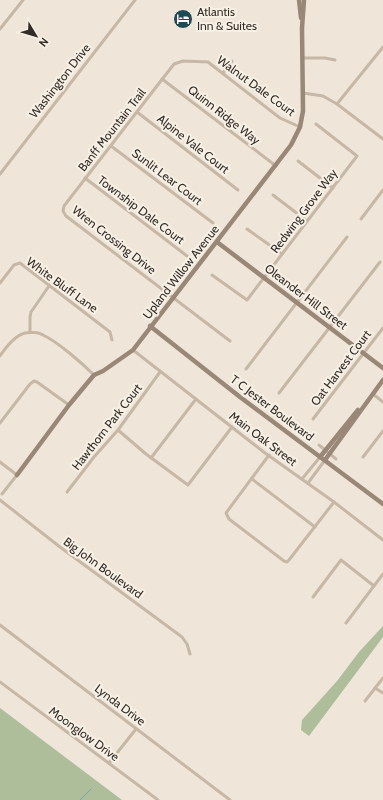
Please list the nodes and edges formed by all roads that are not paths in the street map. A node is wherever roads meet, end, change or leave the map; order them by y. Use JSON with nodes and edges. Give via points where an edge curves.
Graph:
{"nodes":[{"id":1,"x":23,"y":0,"type":"edge"},
{"id":2,"x":135,"y":0,"type":"edge"},
{"id":3,"x":298,"y":0,"type":"edge"},
{"id":4,"x":304,"y":0,"type":"edge"},
{"id":5,"x":302,"y":28,"type":"junction"},
{"id":6,"x":0,"y":29,"type":"edge"},
{"id":7,"x":383,"y":47,"type":"edge"},
{"id":8,"x":302,"y":58,"type":"junction"},
{"id":9,"x":335,"y":60,"type":"dead end"},
{"id":10,"x":232,"y":61,"type":"dead end"},
{"id":11,"x":178,"y":62,"type":"joint"},
{"id":12,"x":223,"y":73,"type":"junction"},
{"id":13,"x":162,"y":79,"type":"junction"},
{"id":14,"x":303,"y":94,"type":"junction"},
{"id":15,"x":337,"y":104,"type":"junction"},
{"id":16,"x":137,"y":112,"type":"junction"},
{"id":17,"x":316,"y":124,"type":"dead end"},
{"id":18,"x":300,"y":128,"type":"junction"},
{"id":19,"x":383,"y":139,"type":"edge"},
{"id":20,"x":111,"y":146,"type":"junction"},
{"id":21,"x":298,"y":161,"type":"dead end"},
{"id":22,"x":276,"y":166,"type":"junction"},
{"id":23,"x":0,"y":174,"type":"edge"},
{"id":24,"x":86,"y":178,"type":"junction"},
{"id":25,"x":333,"y":188,"type":"junction"},
{"id":26,"x":238,"y":190,"type":"dead end"},
{"id":27,"x":383,"y":190,"type":"edge"},
{"id":28,"x":272,"y":195,"type":"dead end"},
{"id":29,"x":63,"y":211,"type":"joint"},
{"id":30,"x":361,"y":219,"type":"dead end"},
{"id":31,"x":307,"y":221,"type":"junction"},
{"id":32,"x":213,"y":223,"type":"dead end"},
{"id":33,"x":247,"y":229,"type":"dead end"},
{"id":34,"x":347,"y":237,"type":"dead end"},
{"id":35,"x":217,"y":242,"type":"junction"},
{"id":36,"x":282,"y":254,"type":"junction"},
{"id":37,"x":187,"y":256,"type":"dead end"},
{"id":38,"x":380,"y":262,"type":"dead end"},
{"id":39,"x":212,"y":275,"type":"dead end"},
{"id":40,"x":264,"y":278,"type":"junction"},
{"id":41,"x":0,"y":283,"type":"edge"},
{"id":42,"x":49,"y":286,"type":"junction"},
{"id":43,"x":172,"y":298,"type":"junction"},
{"id":44,"x":297,"y":303,"type":"junction"},
{"id":45,"x":150,"y":326,"type":"junction"},
{"id":46,"x":330,"y":328,"type":"junction"},
{"id":47,"x":383,"y":328,"type":"edge"},
{"id":48,"x":30,"y":332,"type":"junction"},
{"id":49,"x":112,"y":340,"type":"dead end"},
{"id":50,"x":230,"y":341,"type":"dead end"},
{"id":51,"x":133,"y":350,"type":"junction"},
{"id":52,"x":363,"y":354,"type":"junction"},
{"id":53,"x":0,"y":356,"type":"edge"},
{"id":54,"x":383,"y":368,"type":"edge"},
{"id":55,"x":246,"y":369,"type":"dead end"},
{"id":56,"x":160,"y":372,"type":"junction"},
{"id":57,"x":94,"y":375,"type":"junction"},
{"id":58,"x":383,"y":380,"type":"edge"},
{"id":59,"x":279,"y":393,"type":"dead end"},
{"id":60,"x":372,"y":394,"type":"junction"},
{"id":61,"x":196,"y":399,"type":"junction"},
{"id":62,"x":383,"y":402,"type":"edge"},
{"id":63,"x":70,"y":405,"type":"junction"},
{"id":64,"x":313,"y":419,"type":"dead end"},
{"id":65,"x":0,"y":423,"type":"edge"},
{"id":66,"x":232,"y":427,"type":"junction"},
{"id":67,"x":118,"y":430,"type":"junction"},
{"id":68,"x":383,"y":431,"type":"edge"},
{"id":69,"x":319,"y":446,"type":"dead end"},
{"id":70,"x":325,"y":450,"type":"junction"},
{"id":71,"x":330,"y":454,"type":"junction"},
{"id":72,"x":269,"y":456,"type":"junction"},
{"id":73,"x":320,"y":456,"type":"junction"},
{"id":74,"x":363,"y":457,"type":"dead end"},
{"id":75,"x":151,"y":458,"type":"junction"},
{"id":76,"x":336,"y":459,"type":"dead end"},
{"id":77,"x":325,"y":460,"type":"junction"},
{"id":78,"x":0,"y":462,"type":"edge"},
{"id":79,"x":17,"y":475,"type":"junction"},
{"id":80,"x":252,"y":479,"type":"junction"},
{"id":81,"x":302,"y":479,"type":"junction"},
{"id":82,"x":308,"y":483,"type":"junction"},
{"id":83,"x":67,"y":492,"type":"dead end"},
{"id":84,"x":2,"y":494,"type":"dead end"},
{"id":85,"x":0,"y":500,"type":"edge"},
{"id":86,"x":334,"y":502,"type":"junction"},
{"id":87,"x":383,"y":504,"type":"edge"},
{"id":88,"x":315,"y":527,"type":"junction"},
{"id":89,"x":383,"y":540,"type":"edge"},
{"id":90,"x":383,"y":574,"type":"edge"},
{"id":91,"x":374,"y":586,"type":"junction"},
{"id":92,"x":313,"y":597,"type":"dead end"},
{"id":93,"x":346,"y":623,"type":"dead end"},
{"id":94,"x":0,"y":624,"type":"edge"},
{"id":95,"x":190,"y":654,"type":"dead end"},
{"id":96,"x":383,"y":678,"type":"edge"},
{"id":97,"x":0,"y":682,"type":"edge"},
{"id":98,"x":375,"y":688,"type":"junction"},
{"id":99,"x":383,"y":693,"type":"edge"},
{"id":100,"x":365,"y":701,"type":"dead end"},
{"id":101,"x":136,"y":729,"type":"junction"},
{"id":102,"x":109,"y":763,"type":"junction"},
{"id":103,"x":158,"y":800,"type":"edge"},
{"id":104,"x":230,"y":800,"type":"edge"}],
"edges":[{"from":1,"to":6,"type":"street"},
{"from":2,"to":23,"type":"street","name":"Washington Drive"},
{"from":3,"to":5,"type":"street","name":"Upland Willow Avenue"},
{"from":4,"to":5,"type":"street","name":"Upland Willow Avenue"},
{"from":5,"to":8,"type":"street","name":"Upland Willow Avenue"},
{"from":7,"to":15,"type":"street"},
{"from":8,"to":9,"type":"street"},
{"from":8,"to":14,"type":"street","name":"Upland Willow Avenue"},
{"from":10,"to":12,"type":"street"},
{"from":11,"to":12,"type":"street","name":"Walnut Dale Court","via":[[208,62]]},
{"from":11,"to":13,"type":"street","name":"Banff Mountain Trail"},
{"from":12,"to":18,"type":"street","name":"Walnut Dale Court","via":[[280,118]]},
{"from":13,"to":16,"type":"street","name":"Banff Mountain Trail"},
{"from":13,"to":22,"type":"street","name":"Quinn Ridge Way"},
{"from":14,"to":15,"type":"street","via":[[323,96]]},
{"from":14,"to":18,"type":"street","name":"Upland Willow Avenue"},
{"from":15,"to":19,"type":"street"},
{"from":16,"to":20,"type":"street","name":"Banff Mountain Trail"},
{"from":16,"to":26,"type":"street","name":"Alpine Vale Court"},
{"from":17,"to":25,"type":"street","name":"Redwing Grove Way","via":[[357,156]]},
{"from":18,"to":22,"type":"street","name":"Upland Willow Avenue"},
{"from":20,"to":24,"type":"street","name":"Banff Mountain Trail"},
{"from":20,"to":32,"type":"street","name":"Sunlit Lear Court"},
{"from":21,"to":25,"type":"street"},
{"from":22,"to":35,"type":"street","name":"Upland Willow Avenue"},
{"from":24,"to":29,"type":"street","name":"Banff Mountain Trail","via":[[64,206]]},
{"from":24,"to":37,"type":"street","name":"Township Dale Court"},
{"from":25,"to":31,"type":"street","name":"Redwing Grove Way"},
{"from":27,"to":30,"type":"street"},
{"from":28,"to":31,"type":"street"},
{"from":29,"to":43,"type":"street","name":"Wren Crossing Drive","via":[[66,216]]},
{"from":31,"to":36,"type":"street","name":"Redwing Grove Way"},
{"from":33,"to":36,"type":"street"},
{"from":34,"to":44,"type":"street"},
{"from":35,"to":40,"type":"street","name":"Oleander Hill Street"},
{"from":35,"to":43,"type":"street","name":"Upland Willow Avenue"},
{"from":36,"to":40,"type":"street","name":"Redwing Grove Way"},
{"from":38,"to":46,"type":"street"},
{"from":39,"to":40,"type":"street","name":"Redwing Grove Way","via":[[247,300]]},
{"from":40,"to":44,"type":"street","name":"Oleander Hill Street"},
{"from":41,"to":42,"type":"street","name":"White Bluff Lane","via":[[14,265],[20,263]]},
{"from":42,"to":48,"type":"street","via":[[31,312]]},
{"from":42,"to":49,"type":"street","name":"White Bluff Lane","via":[[110,332]]},
{"from":43,"to":45,"type":"street","name":"Upland Willow Avenue"},
{"from":43,"to":50,"type":"street","name":"Wren Crossing Drive"},
{"from":44,"to":46,"type":"street","name":"Oleander Hill Street"},
{"from":44,"to":55,"type":"street"},
{"from":45,"to":51,"type":"street","name":"Upland Willow Avenue"},
{"from":45,"to":73,"type":"street","name":"T C Jester Boulevard"},
{"from":46,"to":52,"type":"street","name":"Oleander Hill Street"},
{"from":46,"to":59,"type":"street"},
{"from":47,"to":52,"type":"street","name":"Oat Harvest Court"},
{"from":48,"to":53,"type":"street","via":[[18,336]]},
{"from":48,"to":57,"type":"street","via":[[43,334]]},
{"from":51,"to":56,"type":"street","name":"Main Oak Street"},
{"from":51,"to":57,"type":"street","name":"Upland Willow Avenue"},
{"from":52,"to":54,"type":"street","name":"Oleander Hill Street"},
{"from":52,"to":64,"type":"street","name":"Oat Harvest Court"},
{"from":56,"to":61,"type":"street","name":"Main Oak Street"},
{"from":56,"to":67,"type":"street","name":"Hawthorn Park Court"},
{"from":57,"to":63,"type":"street","name":"Upland Willow Avenue"},
{"from":58,"to":60,"type":"street"},
{"from":60,"to":62,"type":"street"},
{"from":60,"to":70,"type":"street"},
{"from":60,"to":71,"type":"street"},
{"from":61,"to":66,"type":"street","name":"Main Oak Street"},
{"from":61,"to":75,"type":"street"},
{"from":63,"to":65,"type":"street","via":[[34,381]]},
{"from":63,"to":79,"type":"street","name":"Upland Willow Avenue"},
{"from":66,"to":72,"type":"street","name":"Main Oak Street"},
{"from":66,"to":75,"type":"street","via":[[188,485]]},
{"from":67,"to":75,"type":"street"},
{"from":67,"to":83,"type":"street","name":"Hawthorn Park Court"},
{"from":68,"to":74,"type":"street"},
{"from":69,"to":70,"type":"street","name":"T C Jester Boulevard"},
{"from":70,"to":71,"type":"street","name":"T C Jester Boulevard"},
{"from":70,"to":73,"type":"street"},
{"from":71,"to":76,"type":"street","name":"T C Jester Boulevard"},
{"from":71,"to":77,"type":"street"},
{"from":72,"to":80,"type":"street"},
{"from":72,"to":81,"type":"street","name":"Main Oak Street"},
{"from":73,"to":77,"type":"street","name":"T C Jester Boulevard"},
{"from":73,"to":81,"type":"street"},
{"from":77,"to":82,"type":"street"},
{"from":77,"to":87,"type":"street","name":"T C Jester Boulevard"},
{"from":78,"to":79,"type":"street"},
{"from":79,"to":84,"type":"street","name":"Upland Willow Avenue"},
{"from":80,"to":88,"type":"street"},
{"from":80,"to":88,"type":"street","via":[[226,514],[284,561],[287,562]]},
{"from":81,"to":82,"type":"street","name":"Main Oak Street"},
{"from":82,"to":86,"type":"street","name":"Main Oak Street"},
{"from":85,"to":95,"type":"street","name":"Big John Boulevard","via":[[182,637]]},
{"from":86,"to":88,"type":"street"},
{"from":86,"to":89,"type":"street","name":"Main Oak Street"},
{"from":90,"to":91,"type":"street"},
{"from":91,"to":92,"type":"street","via":[[341,560]]},
{"from":91,"to":93,"type":"street"},
{"from":94,"to":101,"type":"street","name":"Lynda Drive"},
{"from":96,"to":98,"type":"street"},
{"from":97,"to":102,"type":"street","name":"Moonglow Drive"},
{"from":98,"to":99,"type":"street"},
{"from":98,"to":100,"type":"street"},
{"from":101,"to":102,"type":"street"},
{"from":101,"to":104,"type":"street","name":"Lynda Drive"},
{"from":102,"to":103,"type":"street","name":"Moonglow Drive"}]}
